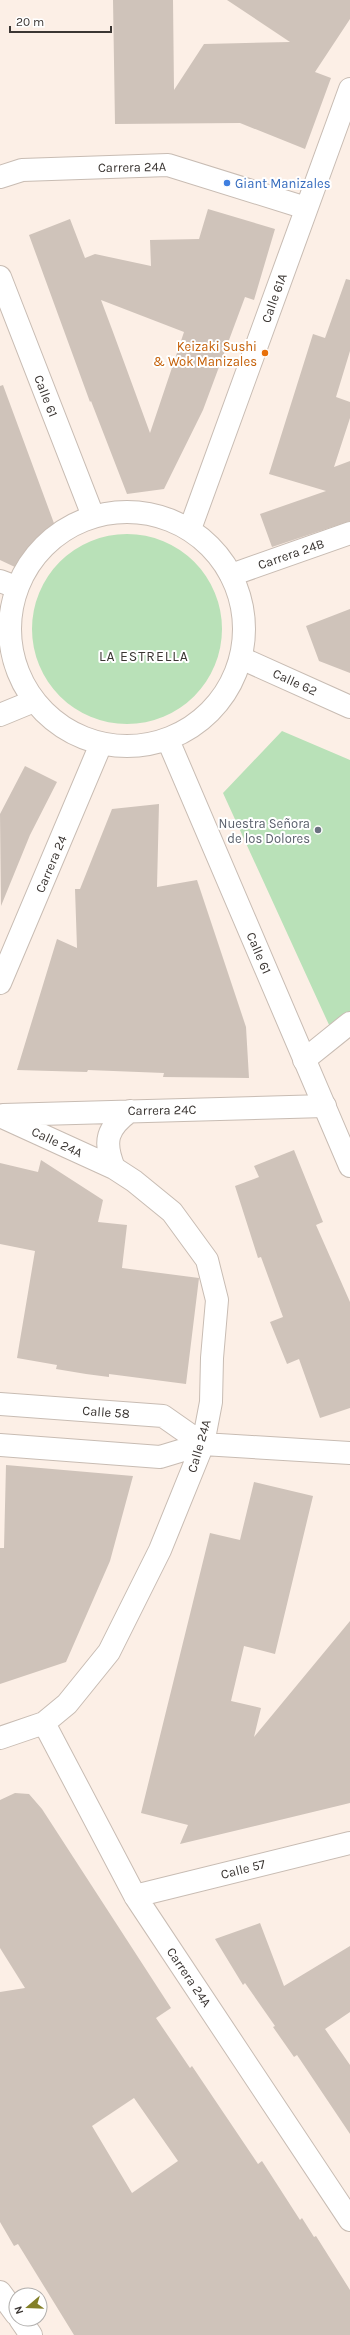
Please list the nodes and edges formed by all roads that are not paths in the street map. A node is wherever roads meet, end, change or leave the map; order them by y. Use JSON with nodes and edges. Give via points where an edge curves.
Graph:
{"nodes":[{"id":1,"x":350,"y":89,"type":"edge"},
{"id":2,"x":0,"y":177,"type":"edge"},
{"id":3,"x":306,"y":208,"type":"junction"},
{"id":4,"x":0,"y":277,"type":"edge"},
{"id":5,"x":93,"y":516,"type":"junction"},
{"id":6,"x":190,"y":529,"type":"junction"},
{"id":7,"x":350,"y":533,"type":"edge"},
{"id":8,"x":231,"y":575,"type":"junction"},
{"id":9,"x":8,"y":584,"type":"edge"},
{"id":10,"x":241,"y":658,"type":"junction"},
{"id":11,"x":34,"y":701,"type":"junction"},
{"id":12,"x":350,"y":707,"type":"edge"},
{"id":13,"x":0,"y":715,"type":"edge"},
{"id":14,"x":168,"y":740,"type":"junction"},
{"id":15,"x":101,"y":744,"type":"junction"},
{"id":16,"x":0,"y":983,"type":"edge"},
{"id":17,"x":350,"y":1023,"type":"edge"},
{"id":18,"x":304,"y":1060,"type":"junction"},
{"id":19,"x":325,"y":1106,"type":"junction"},
{"id":20,"x":130,"y":1111,"type":"junction"},
{"id":21,"x":0,"y":1115,"type":"edge"},
{"id":22,"x":350,"y":1166,"type":"edge"},
{"id":23,"x":114,"y":1168,"type":"junction"},
{"id":24,"x":0,"y":1404,"type":"edge"},
{"id":25,"x":203,"y":1444,"type":"junction"},
{"id":26,"x":0,"y":1445,"type":"edge"},
{"id":27,"x":350,"y":1453,"type":"edge"},
{"id":28,"x":44,"y":1723,"type":"junction"},
{"id":29,"x":0,"y":1738,"type":"edge"},
{"id":30,"x":350,"y":1843,"type":"edge"},
{"id":31,"x":135,"y":1896,"type":"junction"},
{"id":32,"x":350,"y":2220,"type":"edge"},
{"id":33,"x":0,"y":2292,"type":"edge"},
{"id":34,"x":8,"y":2303,"type":"edge"}],
"edges":[{"from":1,"to":3,"type":"street","name":"Calle 61A"},
{"from":2,"to":3,"type":"street","name":"Carrera 24A","via":[[22,170],[168,165]]},
{"from":3,"to":6,"type":"street","name":"Calle 61A"},
{"from":4,"to":5,"type":"street","name":"Calle 61"},
{"from":5,"to":6,"type":"street","via":[[117,511],[142,512],[166,518]]},
{"from":5,"to":9,"type":"street","via":[[69,526],[48,541]]},
{"from":6,"to":8,"type":"street","via":[[213,549]]},
{"from":7,"to":8,"type":"street","name":"Carrera 24B"},
{"from":8,"to":10,"type":"street","via":[[241,602],[243,616]]},
{"from":9,"to":11,"type":"street","via":[[11,646],[19,675]]},
{"from":10,"to":12,"type":"street","name":"Calle 62"},
{"from":10,"to":14,"type":"street","via":[[229,687],[210,712],[190,729]]},
{"from":11,"to":13,"type":"street"},
{"from":11,"to":15,"type":"street","via":[[53,721],[70,732]]},
{"from":14,"to":15,"type":"street","via":[[123,747]]},
{"from":14,"to":18,"type":"street","name":"Calle 61"},
{"from":15,"to":16,"type":"street","name":"Carrera 24"},
{"from":17,"to":18,"type":"street"},
{"from":18,"to":19,"type":"street","name":"Calle 61"},
{"from":19,"to":20,"type":"street","name":"Carrera 24C"},
{"from":19,"to":22,"type":"street","name":"Calle 61"},
{"from":20,"to":21,"type":"street","name":"Carrera 24C"},
{"from":20,"to":23,"type":"street","via":[[116,1121],[108,1136],[108,1153]]},
{"from":21,"to":23,"type":"street","name":"Calle 24A"},
{"from":23,"to":25,"type":"street","name":"Calle 24A","via":[[172,1212],[208,1260],[217,1300],[211,1402]]},
{"from":24,"to":25,"type":"street","name":"Calle 58","via":[[163,1416]]},
{"from":25,"to":26,"type":"street","via":[[160,1457]]},
{"from":25,"to":27,"type":"street"},
{"from":25,"to":28,"type":"street","name":"Calle 24A","via":[[160,1550],[109,1652],[67,1704]]},
{"from":28,"to":29,"type":"street"},
{"from":28,"to":31,"type":"street","name":"Carrera 24A"},
{"from":30,"to":31,"type":"street","name":"Calle 57"},
{"from":31,"to":32,"type":"street","name":"Carrera 24A"},
{"from":33,"to":34,"type":"street"}]}
